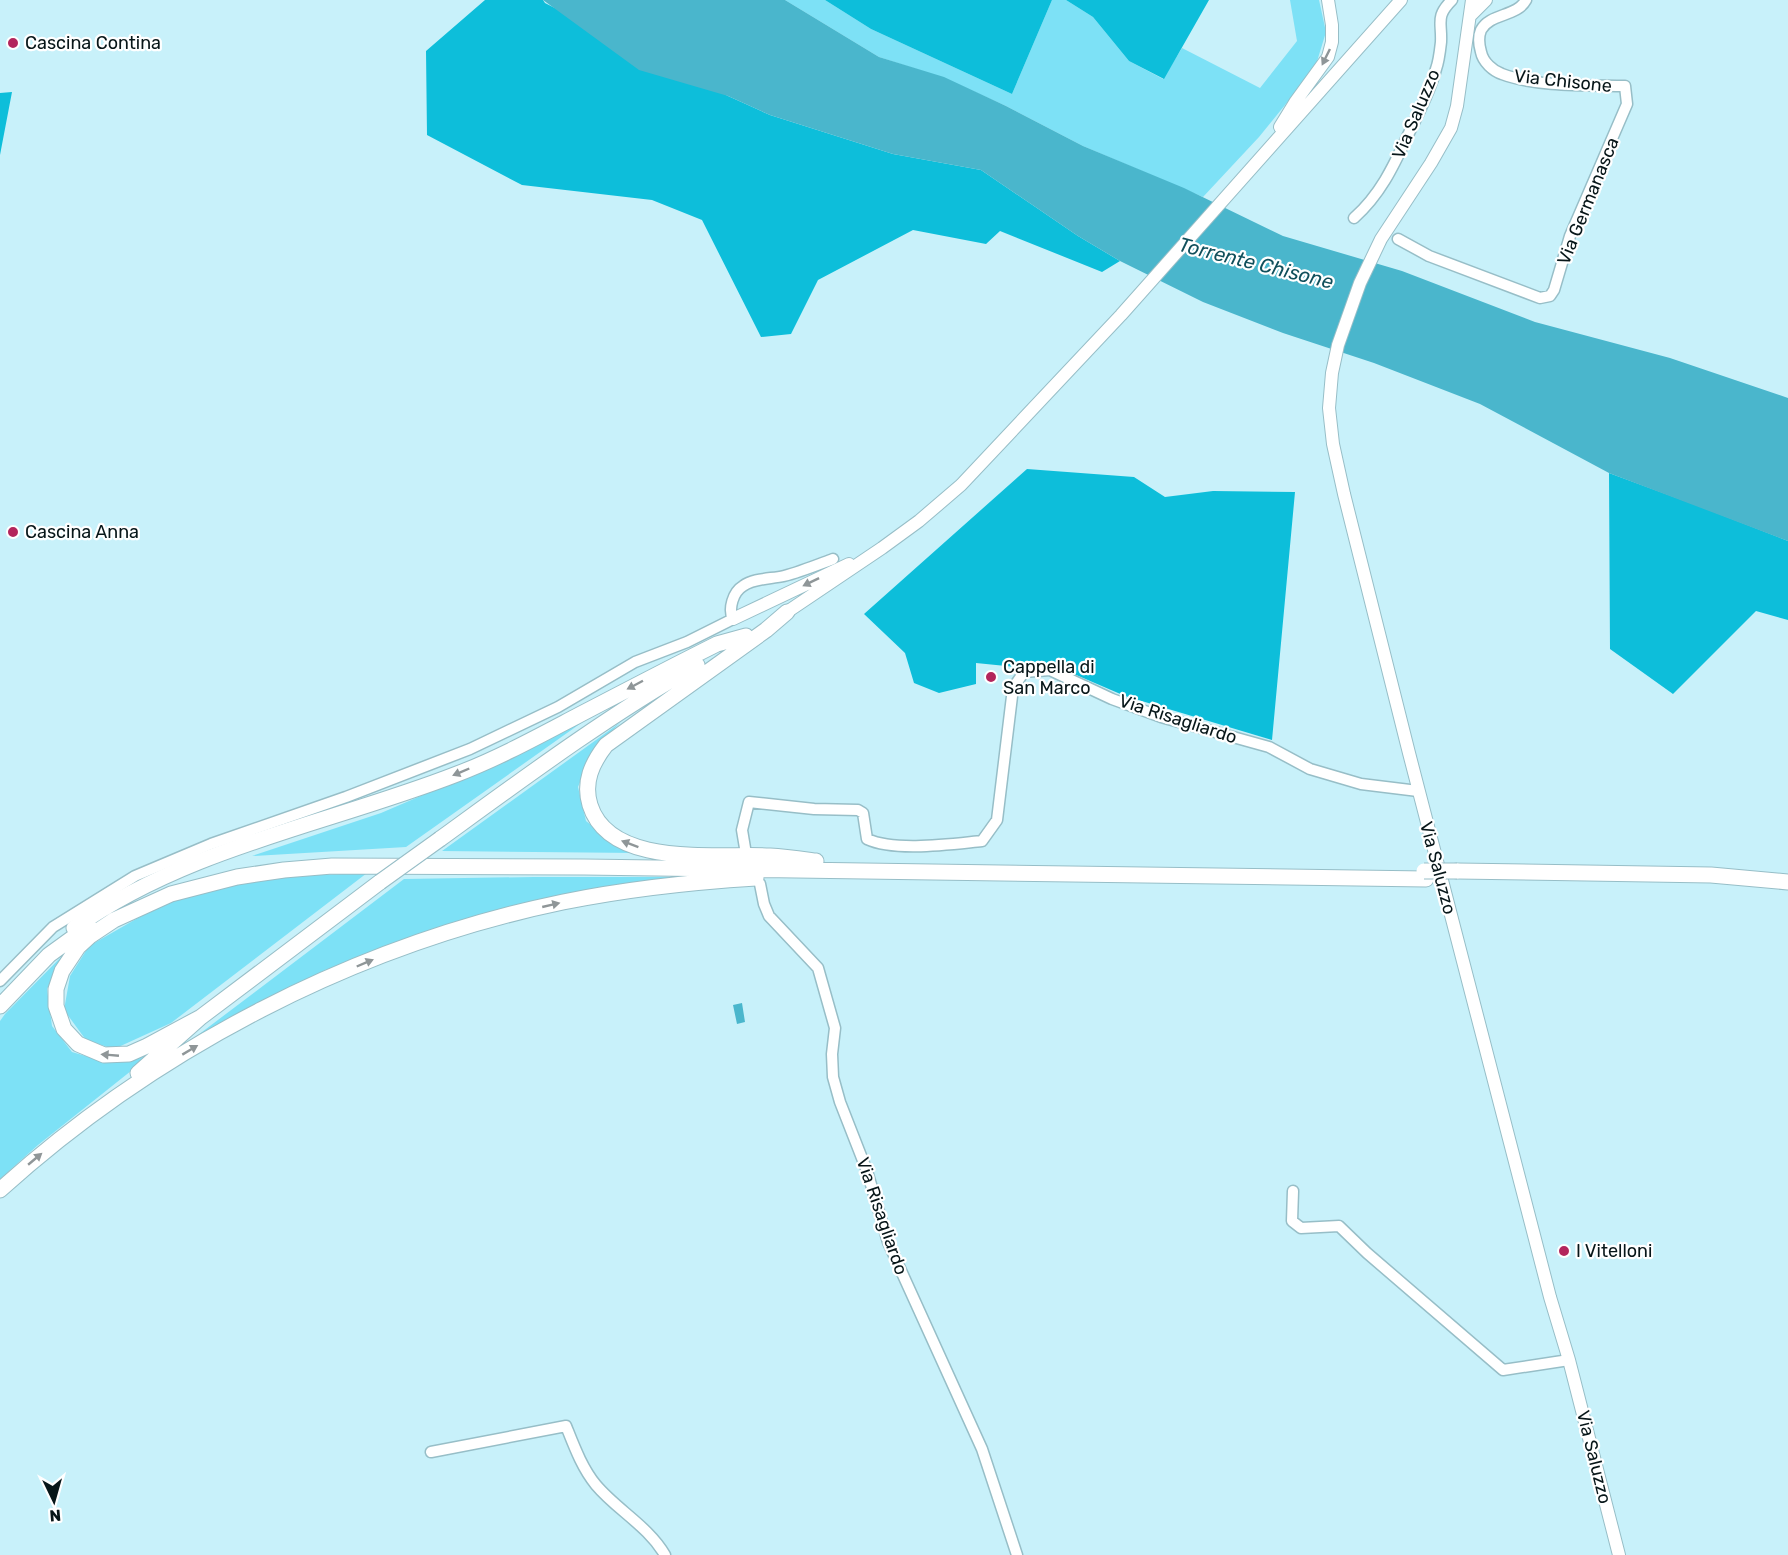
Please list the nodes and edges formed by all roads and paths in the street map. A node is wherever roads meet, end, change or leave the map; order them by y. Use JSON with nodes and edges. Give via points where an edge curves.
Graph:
{"nodes":[{"id":1,"x":1328,"y":0,"type":"edge"},
{"id":2,"x":1401,"y":0,"type":"edge"},
{"id":3,"x":1452,"y":0,"type":"edge"},
{"id":4,"x":1472,"y":0,"type":"edge"},
{"id":5,"x":1486,"y":0,"type":"edge"},
{"id":6,"x":1526,"y":0,"type":"edge"},
{"id":7,"x":1470,"y":16,"type":"junction"},
{"id":8,"x":1625,"y":86,"type":"joint"},
{"id":9,"x":1265,"y":152,"type":"junction"},
{"id":10,"x":1354,"y":218,"type":"dead end"},
{"id":11,"x":1398,"y":239,"type":"dead end"},
{"id":12,"x":882,"y":548,"type":"junction"},
{"id":13,"x":833,"y":559,"type":"dead end"},
{"id":14,"x":787,"y":612,"type":"junction"},
{"id":15,"x":733,"y":619,"type":"junction"},
{"id":16,"x":746,"y":636,"type":"junction"},
{"id":17,"x":1418,"y":791,"type":"junction"},
{"id":18,"x":745,"y":848,"type":"dead end"},
{"id":19,"x":840,"y":868,"type":"junction"},
{"id":20,"x":1457,"y":875,"type":"junction"},
{"id":21,"x":1788,"y":882,"type":"edge"},
{"id":22,"x":760,"y":884,"type":"dead end"},
{"id":23,"x":1788,"y":891,"type":"edge"},
{"id":24,"x":0,"y":981,"type":"edge"},
{"id":25,"x":0,"y":998,"type":"edge"},
{"id":26,"x":0,"y":1006,"type":"edge"},
{"id":27,"x":201,"y":1017,"type":"junction"},
{"id":28,"x":72,"y":1129,"type":"junction"},
{"id":29,"x":0,"y":1190,"type":"edge"},
{"id":30,"x":1293,"y":1191,"type":"dead end"},
{"id":31,"x":1569,"y":1360,"type":"junction"},
{"id":32,"x":431,"y":1452,"type":"dead end"},
{"id":33,"x":665,"y":1555,"type":"edge"},
{"id":34,"x":1017,"y":1555,"type":"edge"},
{"id":35,"x":1619,"y":1555,"type":"edge"}],
"edges":[{"from":1,"to":9,"type":"main road","one_way":true,"via":[[1332,25],[1328,57]]},
{"from":2,"to":9,"type":"main road"},
{"from":3,"to":10,"type":"street","name":"Via Saluzzo","via":[[1438,21],[1441,39],[1436,70],[1417,118],[1389,176]]},
{"from":4,"to":7,"type":"main road","name":"Via Saluzzo"},
{"from":5,"to":7,"type":"main road"},
{"from":6,"to":8,"type":"street","name":"Via Chisone","via":[[1522,6],[1486,23],[1481,30],[1478,43],[1492,69],[1526,80]]},
{"from":7,"to":17,"type":"main road","name":"Via Saluzzo","via":[[1451,128],[1381,239],[1360,283],[1332,373],[1329,408],[1333,444]]},
{"from":8,"to":11,"type":"street","name":"Via Germanasca","via":[[1627,104],[1570,236],[1550,296],[1540,298],[1429,256]]},
{"from":9,"to":12,"type":"main road","via":[[1121,315],[961,485]]},
{"from":12,"to":14,"type":"main road"},
{"from":12,"to":15,"type":"main road","one_way":true},
{"from":13,"to":15,"type":"street","via":[[743,585],[734,599],[730,614]]},
{"from":14,"to":16,"type":"main road"},
{"from":19,"to":14,"type":"highway","one_way":true,"via":[[771,856],[678,854],[645,849],[609,833],[594,814],[588,796],[592,767],[606,745]]},
{"from":15,"to":24,"type":"street","via":[[635,662],[558,707],[470,749],[135,876],[53,927]]},
{"from":16,"to":25,"type":"highway","one_way":true,"via":[[717,644],[460,773],[245,844],[149,884],[58,939]]},
{"from":16,"to":27,"type":"highway","bridge":true,"via":[[642,696],[566,748]]},
{"from":17,"to":18,"type":"street","name":"Via Risagliardo","via":[[1361,784],[1310,769],[1269,747],[1161,717],[1050,670],[1024,672],[1012,687],[997,820],[982,841],[938,846],[884,844],[867,839],[863,813],[858,810],[749,802],[741,830]]},
{"from":17,"to":31,"type":"main road","name":"Via Saluzzo"},
{"from":19,"to":20,"type":"highway","bridge":true},
{"from":19,"to":26,"type":"highway","via":[[434,858],[258,866],[173,886],[112,913],[49,955]]},
{"from":27,"to":19,"type":"highway","one_way":true,"via":[[129,1054],[104,1055],[78,1044],[64,1029],[56,1006],[57,989],[68,960],[103,926],[171,894],[260,873],[332,866]]},
{"from":28,"to":19,"type":"highway","one_way":true,"via":[[232,1026],[326,979],[431,938],[501,917],[592,897],[720,880],[828,875]]},
{"from":20,"to":21,"type":"highway","via":[[1711,875]]},
{"from":20,"to":23,"type":"highway","via":[[1710,884]]},
{"from":22,"to":34,"type":"street","name":"Via Risagliardo","via":[[770,916],[818,968],[835,1028],[833,1077],[840,1102],[867,1171],[888,1242],[982,1449]]},
{"from":27,"to":28,"type":"highway","via":[[157,1058],[87,1112]]},
{"from":29,"to":28,"type":"highway","one_way":true},
{"from":30,"to":31,"type":"street","via":[[1292,1221],[1301,1228],[1339,1226],[1503,1370]]},
{"from":31,"to":35,"type":"main road","name":"Via Saluzzo"},
{"from":32,"to":33,"type":"street","via":[[566,1426],[596,1484],[644,1529]]}]}
